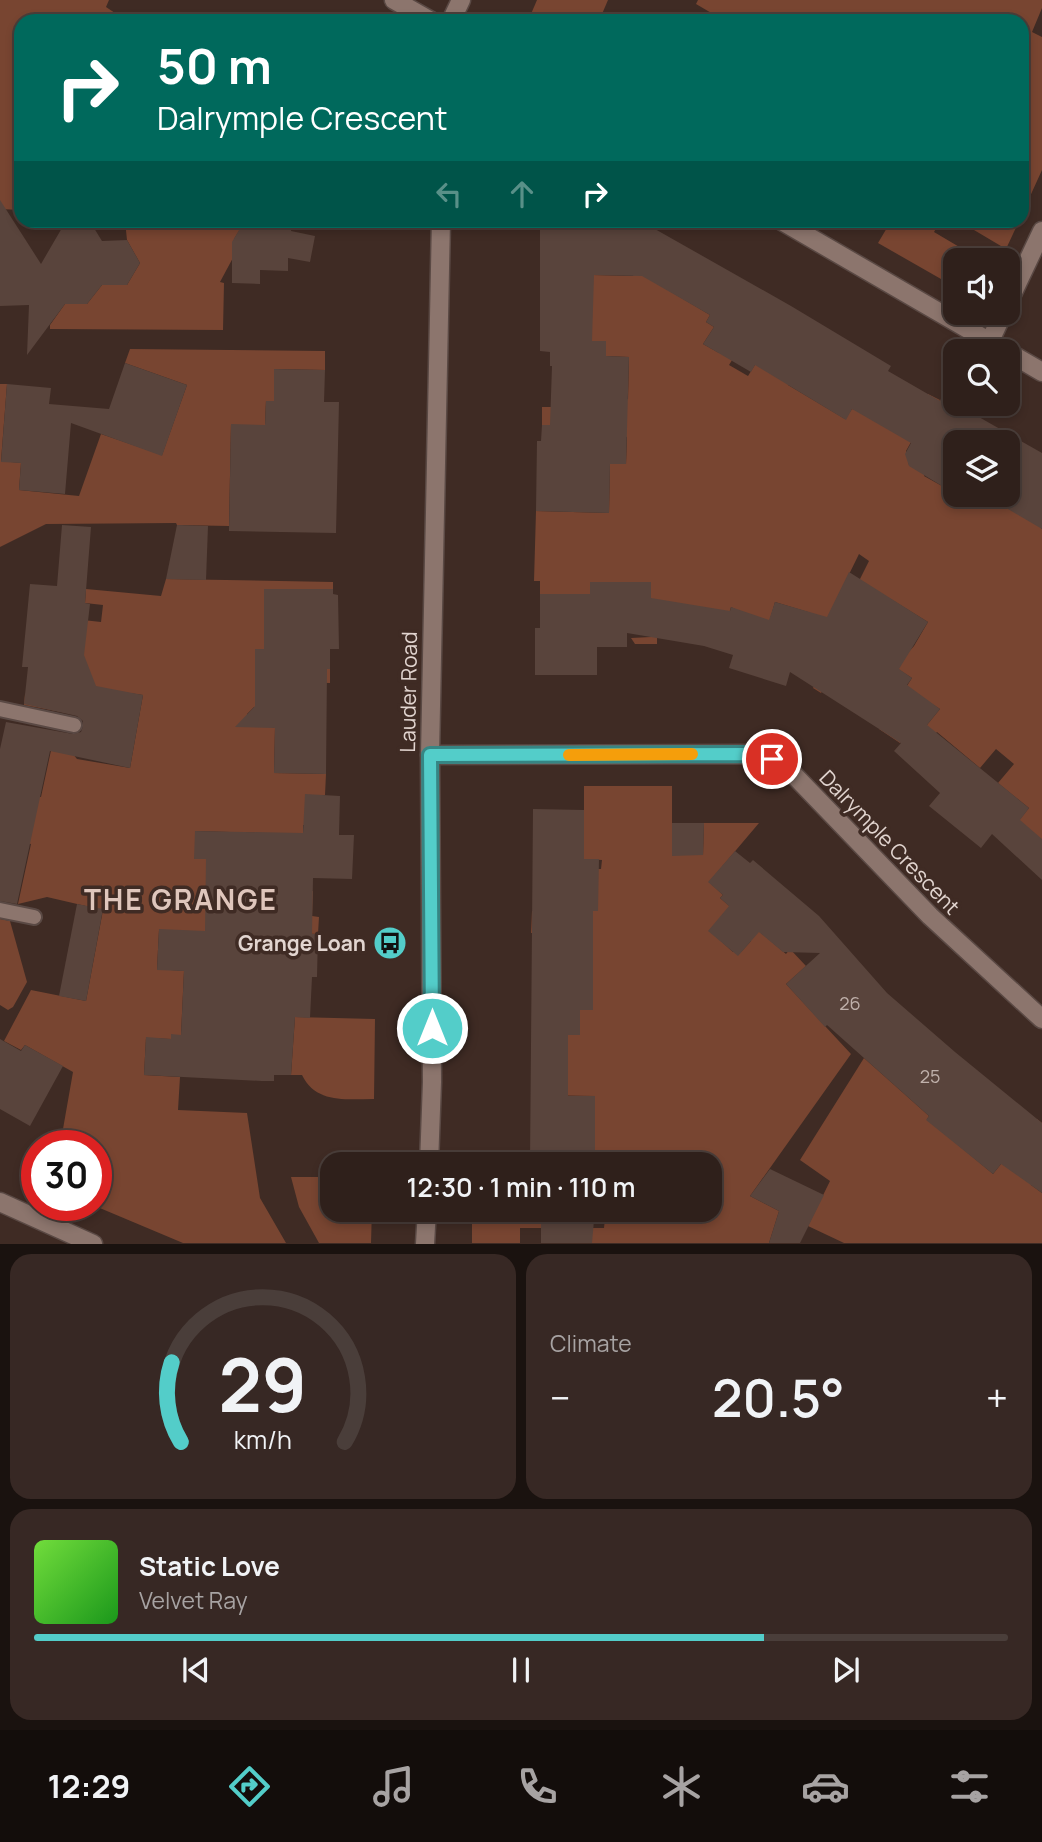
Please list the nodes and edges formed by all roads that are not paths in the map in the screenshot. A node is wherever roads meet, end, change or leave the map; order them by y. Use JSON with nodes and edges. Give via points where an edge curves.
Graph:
{"nodes":[{"id":1,"x":394,"y":0,"type":"edge"},
{"id":2,"x":419,"y":14,"type":"edge"},
{"id":3,"x":441,"y":228,"type":"edge"},
{"id":4,"x":793,"y":228,"type":"edge"},
{"id":5,"x":1042,"y":231,"type":"edge"},
{"id":6,"x":1020,"y":278,"type":"edge"},
{"id":7,"x":987,"y":339,"type":"edge"},
{"id":8,"x":1020,"y":359,"type":"edge"},
{"id":9,"x":1042,"y":372,"type":"edge"},
{"id":10,"x":0,"y":709,"type":"edge"},
{"id":11,"x":74,"y":725,"type":"dead end"},
{"id":12,"x":430,"y":755,"type":"junction"},
{"id":13,"x":0,"y":910,"type":"edge"},
{"id":14,"x":34,"y":917,"type":"dead end"},
{"id":15,"x":1042,"y":1019,"type":"edge"},
{"id":16,"x":429,"y":1152,"type":"edge"},
{"id":17,"x":0,"y":1202,"type":"edge"},
{"id":18,"x":426,"y":1222,"type":"edge"},
{"id":19,"x":93,"y":1244,"type":"edge"},
{"id":20,"x":425,"y":1244,"type":"edge"}],
"edges":[{"from":1,"to":2,"type":"street"},
{"from":3,"to":12,"type":"street","name":"Lauder Road"},
{"from":4,"to":7,"type":"street"},
{"from":5,"to":6,"type":"street"},
{"from":8,"to":9,"type":"street"},
{"from":10,"to":11,"type":"lane"},
{"from":12,"to":15,"type":"street","name":"Dalrymple Crescent","via":[[751,754],[772,759]]},
{"from":12,"to":16,"type":"street","name":"Lauder Road"},
{"from":13,"to":14,"type":"lane"},
{"from":17,"to":19,"type":"street"},
{"from":18,"to":20,"type":"street"}]}
